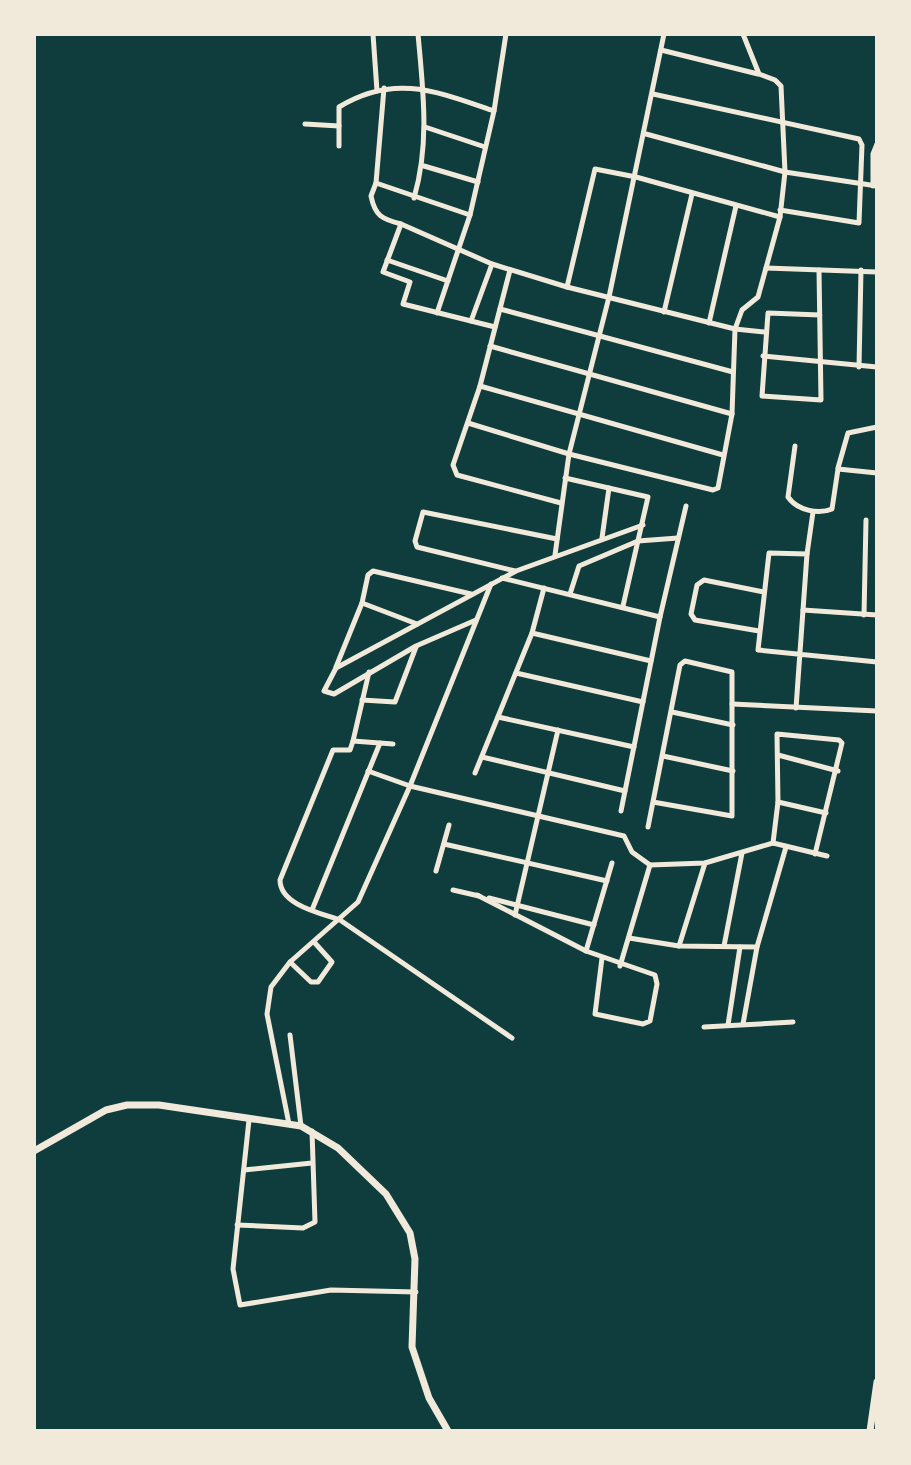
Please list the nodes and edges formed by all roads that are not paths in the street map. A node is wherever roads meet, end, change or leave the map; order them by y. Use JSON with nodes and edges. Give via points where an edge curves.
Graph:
{"nodes":[{"id":1,"x":373,"y":34,"type":"edge"},
{"id":2,"x":418,"y":34,"type":"edge"},
{"id":3,"x":506,"y":34,"type":"edge"},
{"id":4,"x":664,"y":34,"type":"edge"},
{"id":5,"x":743,"y":34,"type":"edge"},
{"id":6,"x":661,"y":50,"type":"junction"},
{"id":7,"x":759,"y":74,"type":"junction"},
{"id":8,"x":424,"y":87,"type":"junction"},
{"id":9,"x":384,"y":88,"type":"junction"},
{"id":10,"x":377,"y":91,"type":"junction"},
{"id":11,"x":653,"y":94,"type":"junction"},
{"id":12,"x":494,"y":111,"type":"junction"},
{"id":13,"x":785,"y":122,"type":"junction"},
{"id":14,"x":305,"y":124,"type":"dead end"},
{"id":15,"x":339,"y":126,"type":"junction"},
{"id":16,"x":425,"y":127,"type":"junction"},
{"id":17,"x":646,"y":134,"type":"junction"},
{"id":18,"x":877,"y":144,"type":"edge"},
{"id":19,"x":339,"y":146,"type":"dead end"},
{"id":20,"x":485,"y":147,"type":"junction"},
{"id":21,"x":424,"y":166,"type":"junction"},
{"id":22,"x":785,"y":172,"type":"junction"},
{"id":23,"x":636,"y":177,"type":"junction"},
{"id":24,"x":478,"y":182,"type":"junction"},
{"id":25,"x":376,"y":183,"type":"junction"},
{"id":26,"x":862,"y":185,"type":"junction"},
{"id":27,"x":875,"y":186,"type":"edge"},
{"id":28,"x":692,"y":194,"type":"junction"},
{"id":29,"x":414,"y":198,"type":"junction"},
{"id":30,"x":736,"y":206,"type":"junction"},
{"id":31,"x":780,"y":213,"type":"junction"},
{"id":32,"x":470,"y":215,"type":"junction"},
{"id":33,"x":401,"y":224,"type":"junction"},
{"id":34,"x":458,"y":250,"type":"junction"},
{"id":35,"x":387,"y":260,"type":"junction"},
{"id":36,"x":492,"y":264,"type":"junction"},
{"id":37,"x":766,"y":268,"type":"junction"},
{"id":38,"x":510,"y":270,"type":"junction"},
{"id":39,"x":819,"y":270,"type":"junction"},
{"id":40,"x":861,"y":270,"type":"junction"},
{"id":41,"x":877,"y":272,"type":"edge"},
{"id":42,"x":448,"y":281,"type":"junction"},
{"id":43,"x":567,"y":287,"type":"junction"},
{"id":44,"x":609,"y":297,"type":"junction"},
{"id":45,"x":500,"y":309,"type":"junction"},
{"id":46,"x":664,"y":312,"type":"junction"},
{"id":47,"x":437,"y":313,"type":"junction"},
{"id":48,"x":820,"y":315,"type":"junction"},
{"id":49,"x":471,"y":321,"type":"junction"},
{"id":50,"x":709,"y":323,"type":"junction"},
{"id":51,"x":495,"y":327,"type":"junction"},
{"id":52,"x":735,"y":329,"type":"junction"},
{"id":53,"x":765,"y":332,"type":"junction"},
{"id":54,"x":599,"y":337,"type":"junction"},
{"id":55,"x":490,"y":346,"type":"junction"},
{"id":56,"x":763,"y":356,"type":"junction"},
{"id":57,"x":820,"y":362,"type":"junction"},
{"id":58,"x":859,"y":367,"type":"junction"},
{"id":59,"x":877,"y":367,"type":"edge"},
{"id":60,"x":733,"y":372,"type":"junction"},
{"id":61,"x":588,"y":375,"type":"junction"},
{"id":62,"x":480,"y":386,"type":"junction"},
{"id":63,"x":732,"y":414,"type":"junction"},
{"id":64,"x":579,"y":416,"type":"junction"},
{"id":65,"x":468,"y":423,"type":"junction"},
{"id":66,"x":877,"y":427,"type":"edge"},
{"id":67,"x":795,"y":446,"type":"dead end"},
{"id":68,"x":569,"y":454,"type":"junction"},
{"id":69,"x":723,"y":455,"type":"junction"},
{"id":70,"x":838,"y":469,"type":"junction"},
{"id":71,"x":877,"y":473,"type":"edge"},
{"id":72,"x":565,"y":478,"type":"junction"},
{"id":73,"x":609,"y":488,"type":"junction"},
{"id":74,"x":561,"y":503,"type":"junction"},
{"id":75,"x":686,"y":506,"type":"dead end"},
{"id":76,"x":813,"y":511,"type":"junction"},
{"id":77,"x":866,"y":520,"type":"dead end"},
{"id":78,"x":643,"y":525,"type":"junction"},
{"id":79,"x":602,"y":538,"type":"junction"},
{"id":80,"x":678,"y":538,"type":"junction"},
{"id":81,"x":557,"y":539,"type":"junction"},
{"id":82,"x":638,"y":541,"type":"junction"},
{"id":83,"x":807,"y":554,"type":"junction"},
{"id":84,"x":555,"y":555,"type":"junction"},
{"id":85,"x":516,"y":571,"type":"junction"},
{"id":86,"x":502,"y":578,"type":"junction"},
{"id":87,"x":491,"y":584,"type":"junction"},
{"id":88,"x":544,"y":588,"type":"junction"},
{"id":89,"x":764,"y":592,"type":"junction"},
{"id":90,"x":471,"y":594,"type":"junction"},
{"id":91,"x":570,"y":594,"type":"junction"},
{"id":92,"x":362,"y":603,"type":"junction"},
{"id":93,"x":623,"y":606,"type":"junction"},
{"id":94,"x":803,"y":610,"type":"junction"},
{"id":95,"x":864,"y":615,"type":"junction"},
{"id":96,"x":877,"y":615,"type":"edge"},
{"id":97,"x":660,"y":617,"type":"junction"},
{"id":98,"x":477,"y":619,"type":"junction"},
{"id":99,"x":417,"y":624,"type":"junction"},
{"id":100,"x":759,"y":631,"type":"junction"},
{"id":101,"x":532,"y":633,"type":"junction"},
{"id":102,"x":416,"y":646,"type":"junction"},
{"id":103,"x":800,"y":656,"type":"junction"},
{"id":104,"x":651,"y":661,"type":"junction"},
{"id":105,"x":877,"y":662,"type":"edge"},
{"id":106,"x":336,"y":668,"type":"junction"},
{"id":107,"x":369,"y":671,"type":"junction"},
{"id":108,"x":516,"y":673,"type":"junction"},
{"id":109,"x":362,"y":700,"type":"junction"},
{"id":110,"x":643,"y":702,"type":"junction"},
{"id":111,"x":732,"y":704,"type":"junction"},
{"id":112,"x":796,"y":708,"type":"junction"},
{"id":113,"x":877,"y":711,"type":"edge"},
{"id":114,"x":672,"y":712,"type":"junction"},
{"id":115,"x":498,"y":717,"type":"junction"},
{"id":116,"x":733,"y":725,"type":"junction"},
{"id":117,"x":558,"y":730,"type":"junction"},
{"id":118,"x":353,"y":741,"type":"junction"},
{"id":119,"x":380,"y":743,"type":"junction"},
{"id":120,"x":393,"y":744,"type":"dead end"},
{"id":121,"x":634,"y":747,"type":"junction"},
{"id":122,"x":778,"y":755,"type":"junction"},
{"id":123,"x":663,"y":756,"type":"junction"},
{"id":124,"x":481,"y":757,"type":"junction"},
{"id":125,"x":368,"y":771,"type":"junction"},
{"id":126,"x":733,"y":771,"type":"junction"},
{"id":127,"x":838,"y":771,"type":"junction"},
{"id":128,"x":475,"y":773,"type":"dead end"},
{"id":129,"x":548,"y":773,"type":"junction"},
{"id":130,"x":410,"y":786,"type":"junction"},
{"id":131,"x":625,"y":791,"type":"junction"},
{"id":132,"x":653,"y":802,"type":"junction"},
{"id":133,"x":778,"y":802,"type":"junction"},
{"id":134,"x":621,"y":811,"type":"dead end"},
{"id":135,"x":826,"y":813,"type":"junction"},
{"id":136,"x":538,"y":817,"type":"junction"},
{"id":137,"x":449,"y":825,"type":"dead end"},
{"id":138,"x":648,"y":827,"type":"dead end"},
{"id":139,"x":773,"y":843,"type":"junction"},
{"id":140,"x":444,"y":844,"type":"junction"},
{"id":141,"x":786,"y":847,"type":"junction"},
{"id":142,"x":742,"y":853,"type":"junction"},
{"id":143,"x":815,"y":854,"type":"junction"},
{"id":144,"x":827,"y":856,"type":"dead end"},
{"id":145,"x":527,"y":863,"type":"junction"},
{"id":146,"x":612,"y":863,"type":"dead end"},
{"id":147,"x":705,"y":863,"type":"junction"},
{"id":148,"x":650,"y":865,"type":"junction"},
{"id":149,"x":436,"y":871,"type":"dead end"},
{"id":150,"x":607,"y":881,"type":"junction"},
{"id":151,"x":453,"y":890,"type":"dead end"},
{"id":152,"x":477,"y":895,"type":"junction"},
{"id":153,"x":518,"y":906,"type":"junction"},
{"id":154,"x":312,"y":910,"type":"junction"},
{"id":155,"x":515,"y":915,"type":"junction"},
{"id":156,"x":340,"y":920,"type":"junction"},
{"id":157,"x":594,"y":925,"type":"junction"},
{"id":158,"x":629,"y":938,"type":"junction"},
{"id":159,"x":314,"y":942,"type":"junction"},
{"id":160,"x":679,"y":946,"type":"junction"},
{"id":161,"x":724,"y":946,"type":"junction"},
{"id":162,"x":740,"y":946,"type":"junction"},
{"id":163,"x":757,"y":947,"type":"junction"},
{"id":164,"x":586,"y":951,"type":"junction"},
{"id":165,"x":602,"y":958,"type":"junction"},
{"id":166,"x":290,"y":962,"type":"junction"},
{"id":167,"x":620,"y":966,"type":"junction"},
{"id":168,"x":793,"y":1022,"type":"dead end"},
{"id":169,"x":743,"y":1024,"type":"junction"},
{"id":170,"x":728,"y":1025,"type":"junction"},
{"id":171,"x":704,"y":1027,"type":"dead end"},
{"id":172,"x":290,"y":1035,"type":"dead end"},
{"id":173,"x":512,"y":1038,"type":"dead end"},
{"id":174,"x":249,"y":1120,"type":"junction"},
{"id":175,"x":289,"y":1124,"type":"junction"},
{"id":176,"x":301,"y":1126,"type":"junction"},
{"id":177,"x":312,"y":1130,"type":"junction"},
{"id":178,"x":34,"y":1151,"type":"edge"},
{"id":179,"x":312,"y":1163,"type":"junction"},
{"id":180,"x":244,"y":1170,"type":"junction"},
{"id":181,"x":237,"y":1225,"type":"junction"},
{"id":182,"x":416,"y":1292,"type":"junction"},
{"id":183,"x":877,"y":1382,"type":"edge"},
{"id":184,"x":448,"y":1431,"type":"edge"},
{"id":185,"x":870,"y":1431,"type":"edge"}],
"edges":[{"from":1,"to":10,"type":"street"},
{"from":2,"to":8,"type":"street"},
{"from":3,"to":12,"type":"street"},
{"from":4,"to":6,"type":"street"},
{"from":5,"to":7,"type":"street"},
{"from":6,"to":7,"type":"street"},
{"from":6,"to":11,"type":"street"},
{"from":7,"to":13,"type":"street","via":[[781,86]]},
{"from":8,"to":9,"type":"street"},
{"from":8,"to":12,"type":"street"},
{"from":8,"to":16,"type":"street"},
{"from":9,"to":10,"type":"street"},
{"from":9,"to":25,"type":"street"},
{"from":10,"to":15,"type":"street","via":[[339,107]]},
{"from":11,"to":13,"type":"street"},
{"from":11,"to":17,"type":"street"},
{"from":12,"to":20,"type":"street"},
{"from":13,"to":22,"type":"street"},
{"from":13,"to":26,"type":"street","via":[[859,139]]},
{"from":14,"to":15,"type":"street"},
{"from":15,"to":19,"type":"street"},
{"from":16,"to":20,"type":"street"},
{"from":16,"to":21,"type":"street"},
{"from":17,"to":22,"type":"street"},
{"from":17,"to":23,"type":"street"},
{"from":18,"to":27,"type":"street"},
{"from":20,"to":24,"type":"street"},
{"from":21,"to":24,"type":"street"},
{"from":21,"to":29,"type":"street"},
{"from":22,"to":26,"type":"street"},
{"from":22,"to":31,"type":"street"},
{"from":23,"to":28,"type":"street"},
{"from":23,"to":43,"type":"street","via":[[593,172]]},
{"from":23,"to":44,"type":"street"},
{"from":24,"to":32,"type":"street"},
{"from":25,"to":29,"type":"street"},
{"from":25,"to":33,"type":"street","via":[[371,196],[376,213]]},
{"from":26,"to":27,"type":"street"},
{"from":26,"to":31,"type":"street","via":[[859,223]]},
{"from":28,"to":30,"type":"street"},
{"from":28,"to":46,"type":"street"},
{"from":29,"to":32,"type":"street"},
{"from":30,"to":31,"type":"street"},
{"from":30,"to":50,"type":"street"},
{"from":31,"to":37,"type":"street"},
{"from":32,"to":34,"type":"street"},
{"from":33,"to":34,"type":"street"},
{"from":33,"to":35,"type":"street"},
{"from":34,"to":36,"type":"street"},
{"from":34,"to":42,"type":"street"},
{"from":35,"to":42,"type":"street"},
{"from":35,"to":47,"type":"street","via":[[385,274],[410,282],[403,304]]},
{"from":36,"to":38,"type":"street"},
{"from":36,"to":49,"type":"street"},
{"from":37,"to":39,"type":"street"},
{"from":37,"to":52,"type":"street","via":[[758,297],[742,310]]},
{"from":38,"to":43,"type":"street"},
{"from":38,"to":45,"type":"street"},
{"from":39,"to":40,"type":"street"},
{"from":39,"to":48,"type":"street"},
{"from":40,"to":41,"type":"street"},
{"from":40,"to":58,"type":"street"},
{"from":42,"to":47,"type":"street"},
{"from":43,"to":44,"type":"street"},
{"from":44,"to":46,"type":"street"},
{"from":44,"to":54,"type":"street"},
{"from":45,"to":51,"type":"street"},
{"from":45,"to":54,"type":"street"},
{"from":46,"to":50,"type":"street"},
{"from":47,"to":49,"type":"street"},
{"from":48,"to":53,"type":"street","via":[[769,312]]},
{"from":48,"to":57,"type":"street"},
{"from":49,"to":51,"type":"street"},
{"from":50,"to":52,"type":"street"},
{"from":51,"to":55,"type":"street"},
{"from":52,"to":53,"type":"street"},
{"from":52,"to":60,"type":"street"},
{"from":53,"to":56,"type":"street"},
{"from":54,"to":60,"type":"street"},
{"from":54,"to":61,"type":"street"},
{"from":55,"to":61,"type":"street"},
{"from":55,"to":62,"type":"street"},
{"from":56,"to":57,"type":"street"},
{"from":56,"to":57,"type":"street","via":[[760,393],[765,397],[820,401]]},
{"from":57,"to":58,"type":"street"},
{"from":58,"to":59,"type":"street"},
{"from":60,"to":63,"type":"street"},
{"from":61,"to":63,"type":"street"},
{"from":61,"to":64,"type":"street"},
{"from":62,"to":64,"type":"street"},
{"from":62,"to":65,"type":"street"},
{"from":63,"to":69,"type":"street"},
{"from":64,"to":68,"type":"street"},
{"from":64,"to":69,"type":"street"},
{"from":65,"to":68,"type":"street"},
{"from":65,"to":74,"type":"street","via":[[454,455],[457,475]]},
{"from":66,"to":70,"type":"street","via":[[848,433]]},
{"from":67,"to":76,"type":"street","via":[[788,497]]},
{"from":68,"to":69,"type":"street","via":[[713,490],[718,488]]},
{"from":68,"to":72,"type":"street"},
{"from":70,"to":71,"type":"street"},
{"from":70,"to":76,"type":"street","via":[[832,509]]},
{"from":72,"to":73,"type":"street"},
{"from":72,"to":74,"type":"street"},
{"from":73,"to":78,"type":"street","via":[[648,497]]},
{"from":73,"to":79,"type":"street"},
{"from":74,"to":81,"type":"street"},
{"from":75,"to":80,"type":"street"},
{"from":76,"to":83,"type":"street"},
{"from":77,"to":95,"type":"street"},
{"from":78,"to":79,"type":"street"},
{"from":78,"to":82,"type":"street"},
{"from":79,"to":84,"type":"street"},
{"from":80,"to":82,"type":"street"},
{"from":80,"to":97,"type":"street"},
{"from":81,"to":84,"type":"street"},
{"from":81,"to":85,"type":"street","via":[[423,512],[417,547]]},
{"from":82,"to":91,"type":"street","via":[[577,567]]},
{"from":82,"to":93,"type":"street"},
{"from":83,"to":89,"type":"street","via":[[769,553]]},
{"from":83,"to":94,"type":"street"},
{"from":84,"to":85,"type":"street"},
{"from":85,"to":86,"type":"street"},
{"from":86,"to":87,"type":"street"},
{"from":86,"to":88,"type":"street"},
{"from":87,"to":90,"type":"street"},
{"from":87,"to":98,"type":"street"},
{"from":88,"to":91,"type":"street"},
{"from":88,"to":101,"type":"street"},
{"from":89,"to":100,"type":"street"},
{"from":89,"to":100,"type":"street","via":[[704,580],[697,585],[691,614],[695,620]]},
{"from":90,"to":92,"type":"street","via":[[373,571]]},
{"from":90,"to":99,"type":"street"},
{"from":91,"to":93,"type":"street"},
{"from":92,"to":99,"type":"street"},
{"from":92,"to":106,"type":"street"},
{"from":93,"to":97,"type":"street"},
{"from":94,"to":95,"type":"street"},
{"from":94,"to":103,"type":"street"},
{"from":95,"to":96,"type":"street"},
{"from":97,"to":104,"type":"street"},
{"from":98,"to":102,"type":"street"},
{"from":98,"to":130,"type":"street"},
{"from":99,"to":106,"type":"street"},
{"from":100,"to":103,"type":"street","via":[[761,651]]},
{"from":101,"to":104,"type":"street"},
{"from":101,"to":108,"type":"street"},
{"from":102,"to":107,"type":"street"},
{"from":102,"to":109,"type":"street","via":[[395,702]]},
{"from":103,"to":105,"type":"street"},
{"from":103,"to":112,"type":"street"},
{"from":104,"to":110,"type":"street"},
{"from":106,"to":107,"type":"street","via":[[323,686],[328,694]]},
{"from":107,"to":109,"type":"street"},
{"from":108,"to":110,"type":"street"},
{"from":108,"to":115,"type":"street"},
{"from":109,"to":118,"type":"street"},
{"from":110,"to":121,"type":"street"},
{"from":111,"to":112,"type":"street"},
{"from":111,"to":114,"type":"street","via":[[732,672],[685,661]]},
{"from":111,"to":116,"type":"street"},
{"from":112,"to":113,"type":"street"},
{"from":114,"to":116,"type":"street"},
{"from":114,"to":123,"type":"street"},
{"from":115,"to":117,"type":"street"},
{"from":115,"to":124,"type":"street"},
{"from":116,"to":126,"type":"street"},
{"from":117,"to":121,"type":"street"},
{"from":117,"to":129,"type":"street"},
{"from":118,"to":119,"type":"street"},
{"from":118,"to":154,"type":"street","via":[[350,750],[333,750],[280,880],[285,896]]},
{"from":119,"to":120,"type":"street"},
{"from":119,"to":125,"type":"street"},
{"from":121,"to":131,"type":"street"},
{"from":122,"to":127,"type":"street"},
{"from":122,"to":127,"type":"street","via":[[779,732],[839,740]]},
{"from":122,"to":133,"type":"street"},
{"from":123,"to":126,"type":"street"},
{"from":123,"to":132,"type":"street"},
{"from":124,"to":128,"type":"street"},
{"from":124,"to":129,"type":"street"},
{"from":125,"to":130,"type":"street"},
{"from":125,"to":154,"type":"street"},
{"from":126,"to":132,"type":"street","via":[[732,816]]},
{"from":127,"to":135,"type":"street"},
{"from":129,"to":131,"type":"street"},
{"from":129,"to":136,"type":"street"},
{"from":130,"to":136,"type":"street"},
{"from":130,"to":156,"type":"street","via":[[358,902]]},
{"from":131,"to":134,"type":"street"},
{"from":132,"to":138,"type":"street"},
{"from":133,"to":135,"type":"street"},
{"from":133,"to":139,"type":"street"},
{"from":135,"to":143,"type":"street"},
{"from":136,"to":145,"type":"street"},
{"from":136,"to":148,"type":"street","via":[[624,836],[632,852]]},
{"from":137,"to":140,"type":"street"},
{"from":139,"to":141,"type":"street"},
{"from":139,"to":142,"type":"street"},
{"from":140,"to":145,"type":"street"},
{"from":140,"to":149,"type":"street"},
{"from":141,"to":143,"type":"street"},
{"from":141,"to":163,"type":"street"},
{"from":142,"to":147,"type":"street"},
{"from":142,"to":161,"type":"street"},
{"from":143,"to":144,"type":"street"},
{"from":145,"to":150,"type":"street"},
{"from":145,"to":153,"type":"street"},
{"from":146,"to":150,"type":"street"},
{"from":147,"to":148,"type":"street"},
{"from":147,"to":160,"type":"street"},
{"from":148,"to":158,"type":"street"},
{"from":150,"to":157,"type":"street"},
{"from":151,"to":152,"type":"street"},
{"from":152,"to":153,"type":"street"},
{"from":152,"to":155,"type":"street"},
{"from":153,"to":155,"type":"street"},
{"from":153,"to":157,"type":"street"},
{"from":154,"to":156,"type":"street"},
{"from":155,"to":164,"type":"street"},
{"from":156,"to":159,"type":"street"},
{"from":156,"to":173,"type":"street"},
{"from":157,"to":164,"type":"street"},
{"from":158,"to":160,"type":"street"},
{"from":158,"to":167,"type":"street"},
{"from":159,"to":166,"type":"street"},
{"from":159,"to":166,"type":"street","via":[[332,962],[318,982],[311,982]]},
{"from":160,"to":161,"type":"street"},
{"from":161,"to":162,"type":"street"},
{"from":162,"to":163,"type":"street"},
{"from":162,"to":170,"type":"street"},
{"from":163,"to":169,"type":"street"},
{"from":164,"to":165,"type":"street"},
{"from":165,"to":167,"type":"street"},
{"from":165,"to":167,"type":"street","via":[[595,1014],[647,1023],[656,977]]},
{"from":166,"to":175,"type":"street","via":[[271,987],[267,1014]]},
{"from":168,"to":169,"type":"street"},
{"from":169,"to":170,"type":"street"},
{"from":170,"to":171,"type":"street"},
{"from":172,"to":176,"type":"street"},
{"from":174,"to":175,"type":"main road"},
{"from":174,"to":178,"type":"main road","via":[[127,1105],[106,1110]]},
{"from":174,"to":180,"type":"street"},
{"from":175,"to":176,"type":"main road"},
{"from":176,"to":177,"type":"main road"},
{"from":177,"to":179,"type":"street"},
{"from":177,"to":182,"type":"main road","via":[[360,1168],[402,1215],[415,1259]]},
{"from":179,"to":180,"type":"street"},
{"from":179,"to":181,"type":"street","via":[[315,1222],[303,1228]]},
{"from":180,"to":181,"type":"street"},
{"from":181,"to":182,"type":"street","via":[[233,1269],[240,1305],[331,1290]]},
{"from":182,"to":184,"type":"main road","via":[[412,1347],[429,1398]]},
{"from":183,"to":185,"type":"main road"}]}
